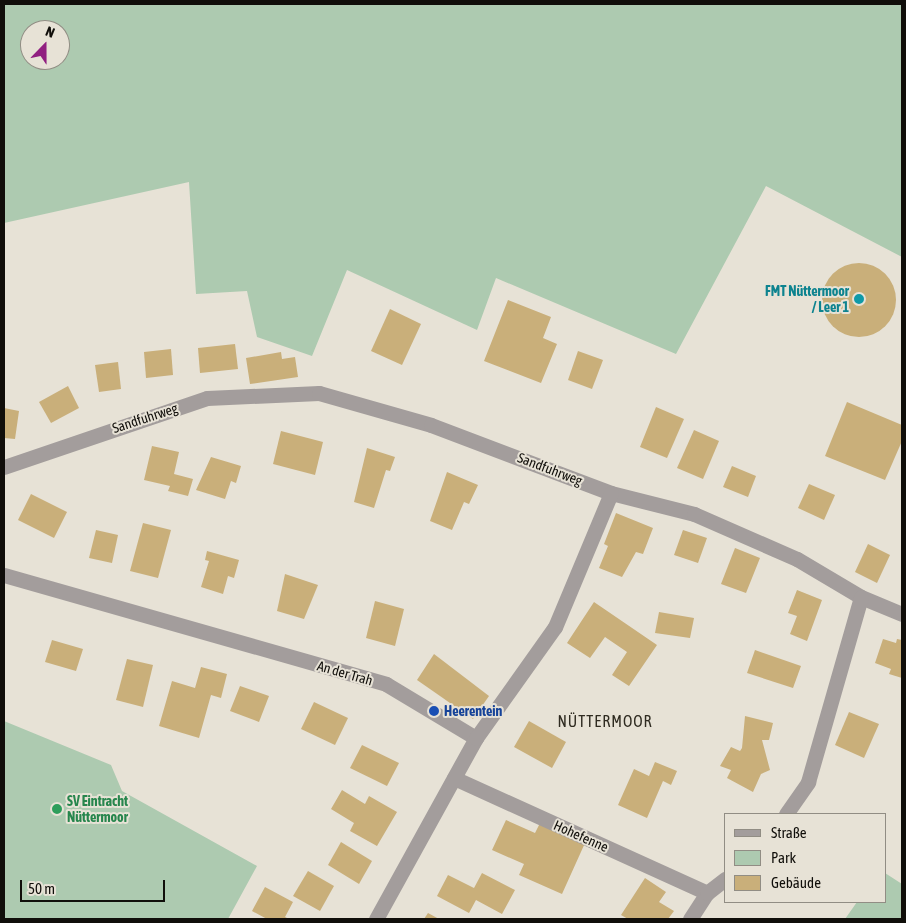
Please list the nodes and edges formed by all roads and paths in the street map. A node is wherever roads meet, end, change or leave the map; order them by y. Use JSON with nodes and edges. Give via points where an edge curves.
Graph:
{"nodes":[{"id":1,"x":4,"y":467,"type":"edge"},
{"id":2,"x":611,"y":494,"type":"junction"},
{"id":3,"x":4,"y":575,"type":"edge"},
{"id":4,"x":861,"y":597,"type":"junction"},
{"id":5,"x":902,"y":614,"type":"edge"},
{"id":6,"x":476,"y":738,"type":"junction"},
{"id":7,"x":454,"y":778,"type":"junction"},
{"id":8,"x":787,"y":813,"type":"edge"},
{"id":9,"x":724,"y":880,"type":"edge"},
{"id":10,"x":707,"y":893,"type":"junction"},
{"id":11,"x":376,"y":919,"type":"edge"},
{"id":12,"x":690,"y":919,"type":"edge"}],
"edges":[{"from":1,"to":2,"type":"street","name":"Sandfuhrweg","via":[[207,398],[319,392],[431,425]]},
{"from":2,"to":4,"type":"street","name":"Sandfuhrweg","via":[[694,514],[797,560]]},
{"from":2,"to":6,"type":"street","via":[[554,627]]},
{"from":3,"to":6,"type":"street","name":"An der Trah","via":[[386,684]]},
{"from":4,"to":5,"type":"street","name":"Sandfuhrweg"},
{"from":4,"to":8,"type":"street","via":[[808,782]]},
{"from":6,"to":7,"type":"street"},
{"from":7,"to":10,"type":"street","name":"Hohefenne"},
{"from":7,"to":11,"type":"street"},
{"from":9,"to":10,"type":"street"},
{"from":10,"to":12,"type":"street"}]}
